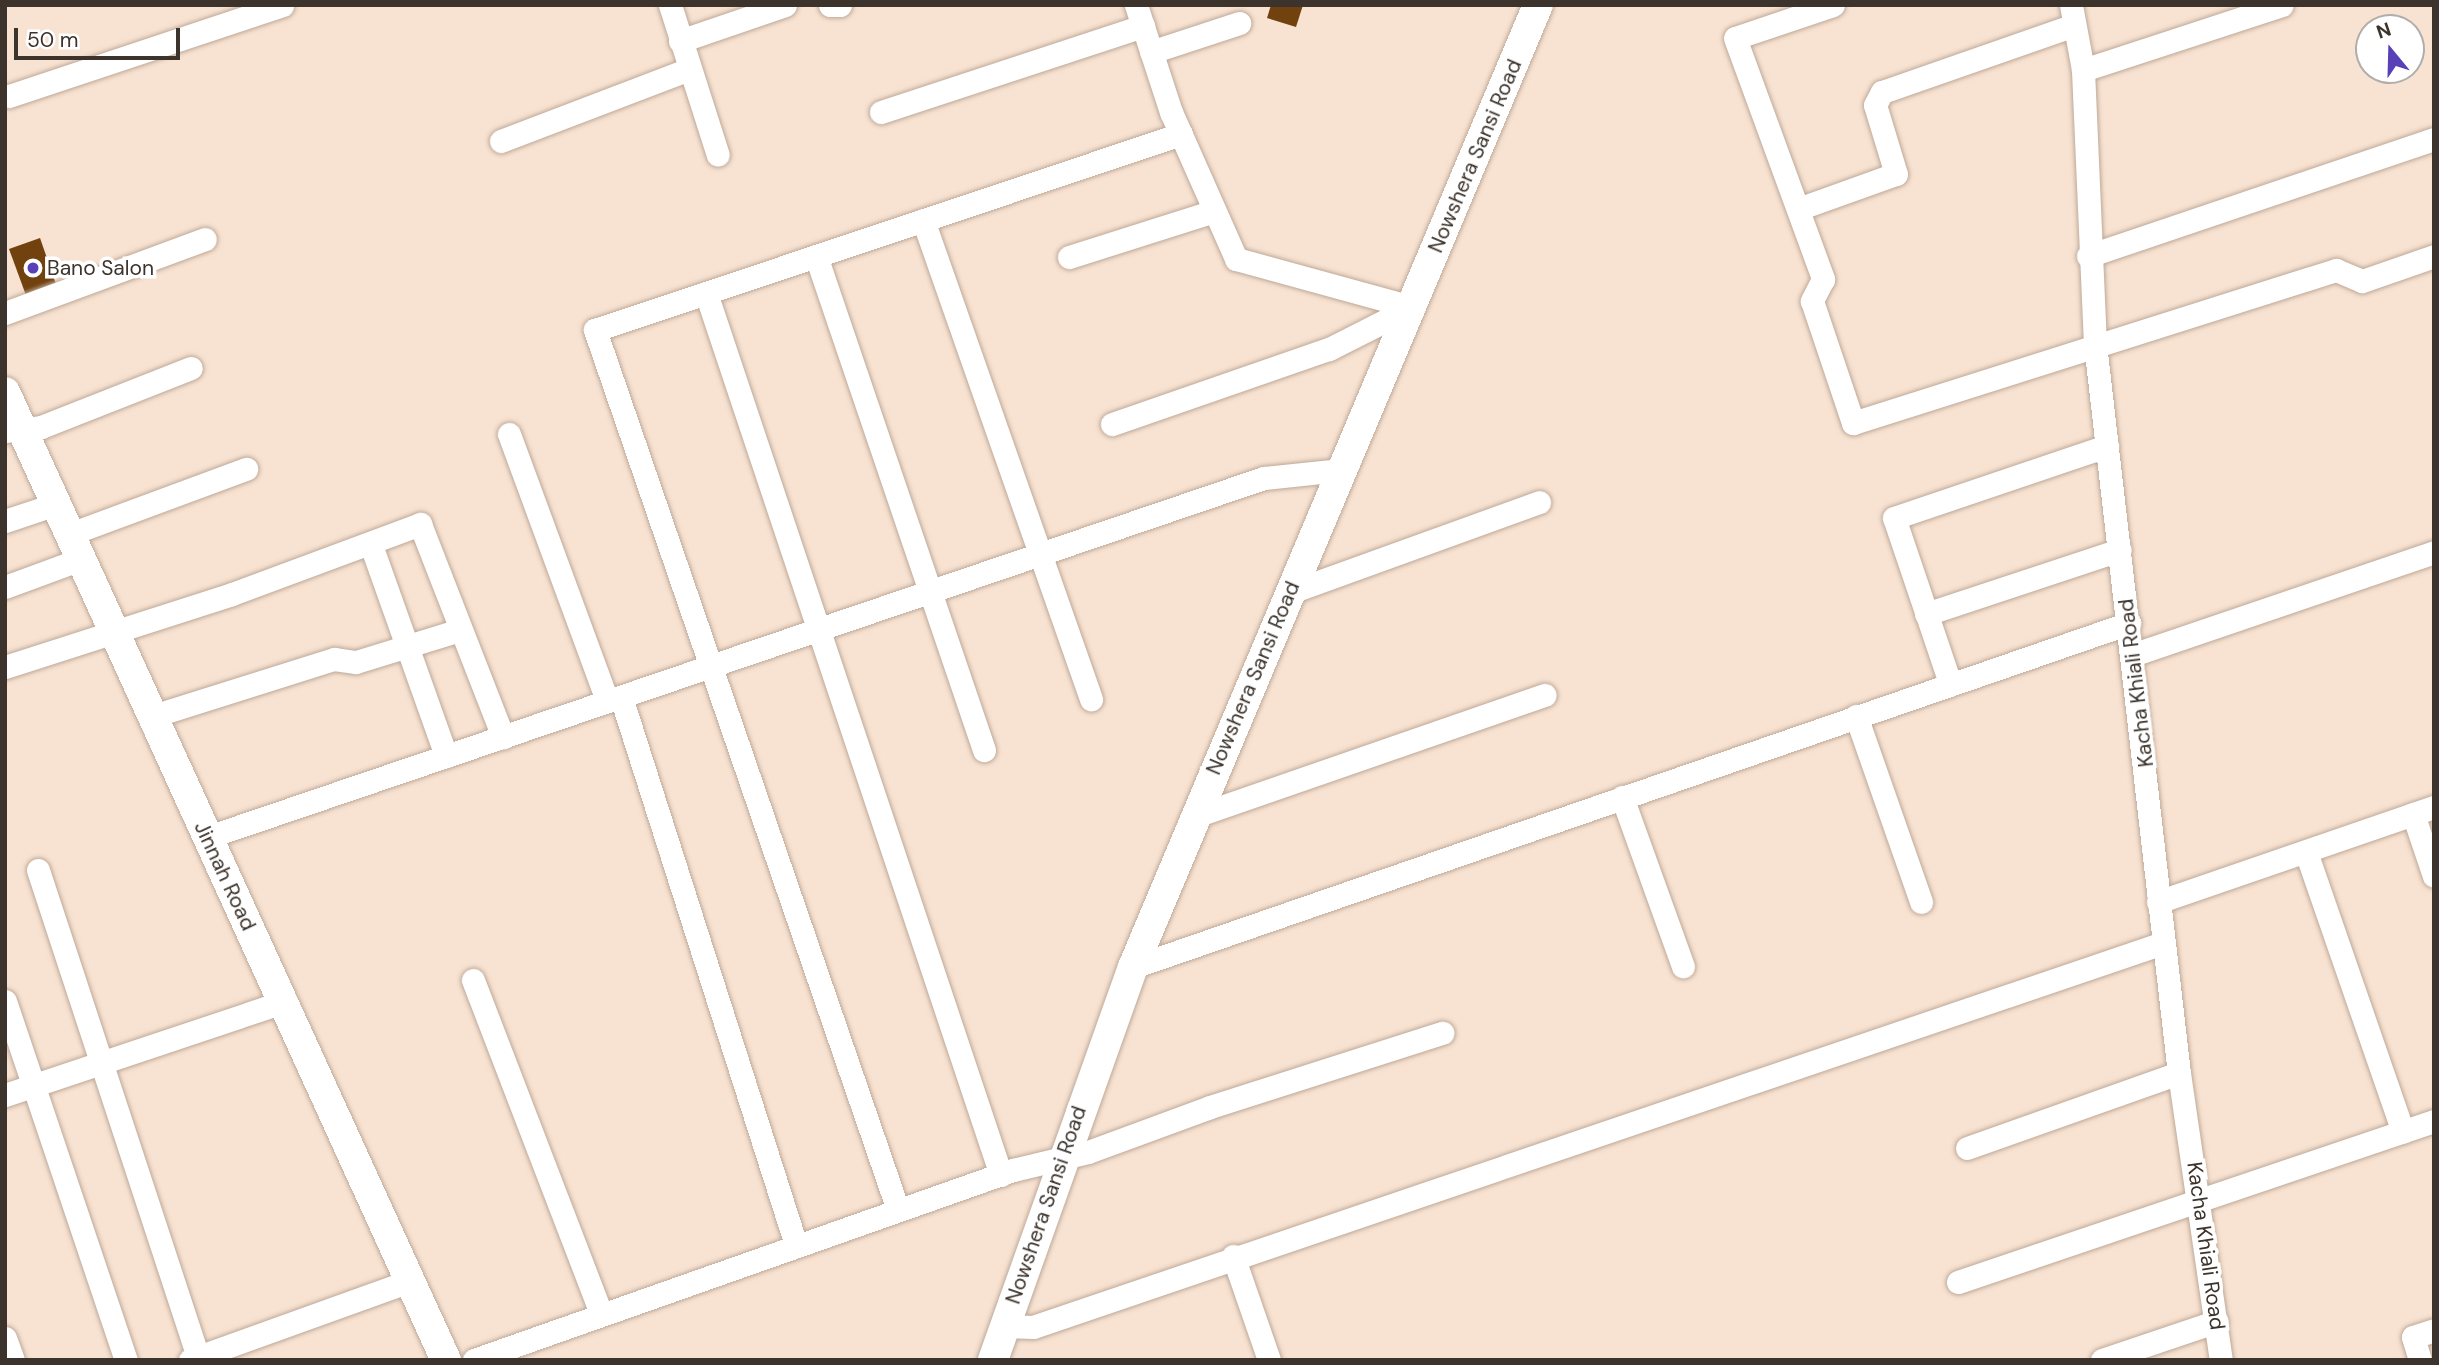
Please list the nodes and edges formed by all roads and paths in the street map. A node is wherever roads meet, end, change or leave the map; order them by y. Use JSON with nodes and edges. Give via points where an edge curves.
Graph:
{"nodes":[{"id":1,"x":282,"y":5,"type":"edge"},
{"id":2,"x":670,"y":5,"type":"edge"},
{"id":3,"x":785,"y":5,"type":"edge"},
{"id":4,"x":830,"y":5,"type":"edge"},
{"id":5,"x":840,"y":5,"type":"edge"},
{"id":6,"x":1538,"y":5,"type":"edge"},
{"id":7,"x":1833,"y":5,"type":"edge"},
{"id":8,"x":2281,"y":5,"type":"edge"},
{"id":9,"x":2073,"y":15,"type":"edge"},
{"id":10,"x":1140,"y":16,"type":"edge"},
{"id":11,"x":1239,"y":23,"type":"dead end"},
{"id":12,"x":680,"y":41,"type":"junction"},
{"id":13,"x":1151,"y":52,"type":"junction"},
{"id":14,"x":690,"y":69,"type":"junction"},
{"id":15,"x":2083,"y":70,"type":"junction"},
{"id":16,"x":9,"y":96,"type":"dead end"},
{"id":17,"x":881,"y":112,"type":"dead end"},
{"id":18,"x":1181,"y":134,"type":"junction"},
{"id":19,"x":2434,"y":139,"type":"edge"},
{"id":20,"x":501,"y":141,"type":"dead end"},
{"id":21,"x":718,"y":155,"type":"dead end"},
{"id":22,"x":1798,"y":209,"type":"junction"},
{"id":23,"x":1211,"y":212,"type":"junction"},
{"id":24,"x":923,"y":220,"type":"junction"},
{"id":25,"x":205,"y":239,"type":"dead end"},
{"id":26,"x":2088,"y":256,"type":"junction"},
{"id":27,"x":816,"y":257,"type":"junction"},
{"id":28,"x":1069,"y":257,"type":"dead end"},
{"id":29,"x":2434,"y":257,"type":"edge"},
{"id":30,"x":706,"y":293,"type":"junction"},
{"id":31,"x":1412,"y":307,"type":"junction"},
{"id":32,"x":5,"y":313,"type":"edge"},
{"id":33,"x":2095,"y":344,"type":"junction"},
{"id":34,"x":191,"y":368,"type":"dead end"},
{"id":35,"x":5,"y":392,"type":"edge"},
{"id":36,"x":1112,"y":424,"type":"dead end"},
{"id":37,"x":13,"y":428,"type":"edge"},
{"id":38,"x":509,"y":434,"type":"dead end"},
{"id":39,"x":2107,"y":446,"type":"junction"},
{"id":40,"x":246,"y":469,"type":"dead end"},
{"id":41,"x":1340,"y":470,"type":"junction"},
{"id":42,"x":1539,"y":502,"type":"dead end"},
{"id":43,"x":56,"y":504,"type":"junction"},
{"id":44,"x":5,"y":522,"type":"edge"},
{"id":45,"x":371,"y":545,"type":"junction"},
{"id":46,"x":75,"y":546,"type":"junction"},
{"id":47,"x":2120,"y":550,"type":"junction"},
{"id":48,"x":2434,"y":552,"type":"edge"},
{"id":49,"x":1040,"y":554,"type":"junction"},
{"id":50,"x":5,"y":587,"type":"edge"},
{"id":51,"x":930,"y":592,"type":"junction"},
{"id":52,"x":1288,"y":593,"type":"junction"},
{"id":53,"x":1926,"y":614,"type":"junction"},
{"id":54,"x":2129,"y":623,"type":"junction"},
{"id":55,"x":460,"y":630,"type":"junction"},
{"id":56,"x":818,"y":630,"type":"junction"},
{"id":57,"x":115,"y":633,"type":"junction"},
{"id":58,"x":406,"y":645,"type":"junction"},
{"id":59,"x":2135,"y":654,"type":"junction"},
{"id":60,"x":710,"y":666,"type":"junction"},
{"id":61,"x":5,"y":667,"type":"edge"},
{"id":62,"x":1950,"y":683,"type":"junction"},
{"id":63,"x":1545,"y":695,"type":"dead end"},
{"id":64,"x":614,"y":699,"type":"junction"},
{"id":65,"x":1091,"y":699,"type":"dead end"},
{"id":66,"x":153,"y":716,"type":"junction"},
{"id":67,"x":1856,"y":716,"type":"junction"},
{"id":68,"x":503,"y":737,"type":"junction"},
{"id":69,"x":984,"y":750,"type":"dead end"},
{"id":70,"x":446,"y":756,"type":"junction"},
{"id":71,"x":1622,"y":797,"type":"junction"},
{"id":72,"x":2423,"y":811,"type":"edge"},
{"id":73,"x":1195,"y":816,"type":"junction"},
{"id":74,"x":208,"y":837,"type":"junction"},
{"id":75,"x":2306,"y":852,"type":"junction"},
{"id":76,"x":38,"y":870,"type":"dead end"},
{"id":77,"x":2434,"y":876,"type":"edge"},
{"id":78,"x":1921,"y":902,"type":"dead end"},
{"id":79,"x":2158,"y":902,"type":"junction"},
{"id":80,"x":2163,"y":943,"type":"junction"},
{"id":81,"x":1683,"y":966,"type":"dead end"},
{"id":82,"x":1133,"y":967,"type":"junction"},
{"id":83,"x":473,"y":980,"type":"dead end"},
{"id":84,"x":5,"y":1001,"type":"edge"},
{"id":85,"x":283,"y":1002,"type":"junction"},
{"id":86,"x":1442,"y":1034,"type":"dead end"},
{"id":87,"x":103,"y":1061,"type":"junction"},
{"id":88,"x":2179,"y":1073,"type":"junction"},
{"id":89,"x":34,"y":1086,"type":"junction"},
{"id":90,"x":5,"y":1096,"type":"edge"},
{"id":91,"x":2434,"y":1121,"type":"edge"},
{"id":92,"x":2403,"y":1132,"type":"junction"},
{"id":93,"x":1967,"y":1148,"type":"dead end"},
{"id":94,"x":1061,"y":1159,"type":"junction"},
{"id":95,"x":1000,"y":1175,"type":"junction"},
{"id":96,"x":2202,"y":1200,"type":"junction"},
{"id":97,"x":898,"y":1210,"type":"junction"},
{"id":98,"x":796,"y":1245,"type":"junction"},
{"id":99,"x":1233,"y":1256,"type":"junction"},
{"id":100,"x":410,"y":1281,"type":"junction"},
{"id":101,"x":1958,"y":1282,"type":"dead end"},
{"id":102,"x":601,"y":1314,"type":"junction"},
{"id":103,"x":2217,"y":1321,"type":"junction"},
{"id":104,"x":1004,"y":1326,"type":"junction"},
{"id":105,"x":2434,"y":1330,"type":"edge"},
{"id":106,"x":5,"y":1338,"type":"edge"},
{"id":107,"x":194,"y":1358,"type":"edge"},
{"id":108,"x":13,"y":1360,"type":"edge"},
{"id":109,"x":126,"y":1360,"type":"edge"},
{"id":110,"x":446,"y":1360,"type":"edge"},
{"id":111,"x":474,"y":1360,"type":"edge"},
{"id":112,"x":993,"y":1360,"type":"edge"},
{"id":113,"x":1269,"y":1360,"type":"edge"},
{"id":114,"x":2102,"y":1360,"type":"edge"},
{"id":115,"x":2221,"y":1360,"type":"edge"},
{"id":116,"x":2420,"y":1360,"type":"edge"}],
"edges":[{"from":1,"to":16,"type":"street"},
{"from":2,"to":12,"type":"street"},
{"from":3,"to":12,"type":"street"},
{"from":4,"to":5,"type":"street"},
{"from":6,"to":31,"type":"main road","name":"Nowshera Sansi Road"},
{"from":7,"to":22,"type":"street","via":[[1735,38]]},
{"from":8,"to":15,"type":"street"},
{"from":9,"to":15,"type":"street","name":"Kacha Khiali Road"},
{"from":9,"to":22,"type":"street","via":[[1882,92],[1875,104],[1896,173]]},
{"from":10,"to":13,"type":"street"},
{"from":10,"to":17,"type":"street"},
{"from":11,"to":13,"type":"street"},
{"from":12,"to":14,"type":"street"},
{"from":13,"to":18,"type":"street"},
{"from":14,"to":20,"type":"street"},
{"from":14,"to":21,"type":"street"},
{"from":15,"to":26,"type":"street","name":"Kacha Khiali Road"},
{"from":18,"to":23,"type":"street"},
{"from":18,"to":24,"type":"street"},
{"from":19,"to":26,"type":"street"},
{"from":22,"to":33,"type":"street","via":[[1824,279],[1812,301],[1853,423]]},
{"from":23,"to":28,"type":"street"},
{"from":23,"to":31,"type":"street","via":[[1236,259]]},
{"from":24,"to":27,"type":"street"},
{"from":24,"to":49,"type":"street"},
{"from":25,"to":32,"type":"street"},
{"from":26,"to":33,"type":"street","name":"Kacha Khiali Road"},
{"from":27,"to":30,"type":"street"},
{"from":27,"to":51,"type":"street"},
{"from":29,"to":33,"type":"street","via":[[2355,282],[2336,270]]},
{"from":30,"to":56,"type":"street"},
{"from":30,"to":60,"type":"street","via":[[595,330]]},
{"from":31,"to":36,"type":"street","via":[[1329,349]]},
{"from":31,"to":41,"type":"main road","name":"Nowshera Sansi Road"},
{"from":33,"to":39,"type":"street","name":"Kacha Khiali Road"},
{"from":34,"to":37,"type":"street","via":[[41,427]]},
{"from":35,"to":37,"type":"main road","name":"Jinnah Road"},
{"from":37,"to":43,"type":"main road","name":"Jinnah Road"},
{"from":38,"to":64,"type":"street"},
{"from":39,"to":47,"type":"street","name":"Kacha Khiali Road"},
{"from":39,"to":53,"type":"street","via":[[1894,518]]},
{"from":40,"to":46,"type":"street"},
{"from":41,"to":49,"type":"street","via":[[1264,478]]},
{"from":41,"to":52,"type":"main road","name":"Nowshera Sansi Road"},
{"from":42,"to":52,"type":"street"},
{"from":43,"to":44,"type":"street"},
{"from":43,"to":46,"type":"main road","name":"Jinnah Road"},
{"from":45,"to":55,"type":"street","via":[[420,524]]},
{"from":45,"to":57,"type":"street"},
{"from":45,"to":58,"type":"street"},
{"from":46,"to":50,"type":"street"},
{"from":46,"to":57,"type":"main road","name":"Jinnah Road"},
{"from":47,"to":53,"type":"street"},
{"from":47,"to":54,"type":"street","name":"Kacha Khiali Road"},
{"from":48,"to":59,"type":"street"},
{"from":49,"to":51,"type":"street"},
{"from":49,"to":65,"type":"street"},
{"from":51,"to":56,"type":"street"},
{"from":51,"to":69,"type":"street"},
{"from":52,"to":73,"type":"main road","name":"Nowshera Sansi Road"},
{"from":53,"to":62,"type":"street"},
{"from":54,"to":59,"type":"street","name":"Kacha Khiali Road"},
{"from":54,"to":62,"type":"street"},
{"from":55,"to":58,"type":"street"},
{"from":55,"to":68,"type":"street"},
{"from":56,"to":60,"type":"street"},
{"from":56,"to":95,"type":"street"},
{"from":57,"to":61,"type":"street"},
{"from":57,"to":66,"type":"main road","name":"Jinnah Road"},
{"from":58,"to":66,"type":"street","via":[[356,662],[334,659]]},
{"from":58,"to":70,"type":"street"},
{"from":59,"to":79,"type":"street","name":"Kacha Khiali Road"},
{"from":60,"to":64,"type":"street"},
{"from":60,"to":97,"type":"street"},
{"from":62,"to":67,"type":"street"},
{"from":63,"to":73,"type":"street"},
{"from":64,"to":68,"type":"street"},
{"from":64,"to":98,"type":"street"},
{"from":66,"to":74,"type":"main road","name":"Jinnah Road"},
{"from":67,"to":71,"type":"street"},
{"from":67,"to":78,"type":"street"},
{"from":68,"to":70,"type":"street"},
{"from":70,"to":74,"type":"street"},
{"from":71,"to":81,"type":"street"},
{"from":71,"to":82,"type":"street"},
{"from":72,"to":75,"type":"street"},
{"from":72,"to":77,"type":"street"},
{"from":73,"to":82,"type":"main road","name":"Nowshera Sansi Road"},
{"from":74,"to":85,"type":"main road","name":"Jinnah Road"},
{"from":75,"to":79,"type":"street"},
{"from":75,"to":92,"type":"street"},
{"from":76,"to":87,"type":"street"},
{"from":79,"to":80,"type":"street","name":"Kacha Khiali Road"},
{"from":80,"to":88,"type":"street","name":"Kacha Khiali Road"},
{"from":80,"to":99,"type":"street"},
{"from":82,"to":94,"type":"main road","name":"Nowshera Sansi Road"},
{"from":83,"to":102,"type":"street"},
{"from":84,"to":89,"type":"street"},
{"from":85,"to":87,"type":"street"},
{"from":85,"to":100,"type":"main road","name":"Jinnah Road"},
{"from":86,"to":94,"type":"street"},
{"from":87,"to":89,"type":"street"},
{"from":87,"to":107,"type":"street"},
{"from":88,"to":93,"type":"street"},
{"from":88,"to":96,"type":"street","name":"Kacha Khiali Road"},
{"from":89,"to":90,"type":"street"},
{"from":89,"to":109,"type":"street"},
{"from":91,"to":92,"type":"street"},
{"from":92,"to":96,"type":"street"},
{"from":94,"to":95,"type":"street"},
{"from":94,"to":104,"type":"main road","name":"Nowshera Sansi Road"},
{"from":95,"to":97,"type":"street"},
{"from":96,"to":101,"type":"street"},
{"from":96,"to":103,"type":"street","name":"Kacha Khiali Road"},
{"from":97,"to":98,"type":"street"},
{"from":98,"to":102,"type":"street"},
{"from":99,"to":104,"type":"street","via":[[1033,1327]]},
{"from":99,"to":113,"type":"street"},
{"from":100,"to":107,"type":"street"},
{"from":100,"to":110,"type":"main road","name":"Jinnah Road"},
{"from":102,"to":111,"type":"street"},
{"from":103,"to":114,"type":"street"},
{"from":103,"to":115,"type":"street","name":"Kacha Khiali Road"},
{"from":104,"to":112,"type":"main road","name":"Nowshera Sansi Road"},
{"from":105,"to":116,"type":"street","via":[[2413,1337]]},
{"from":106,"to":108,"type":"street"}]}
